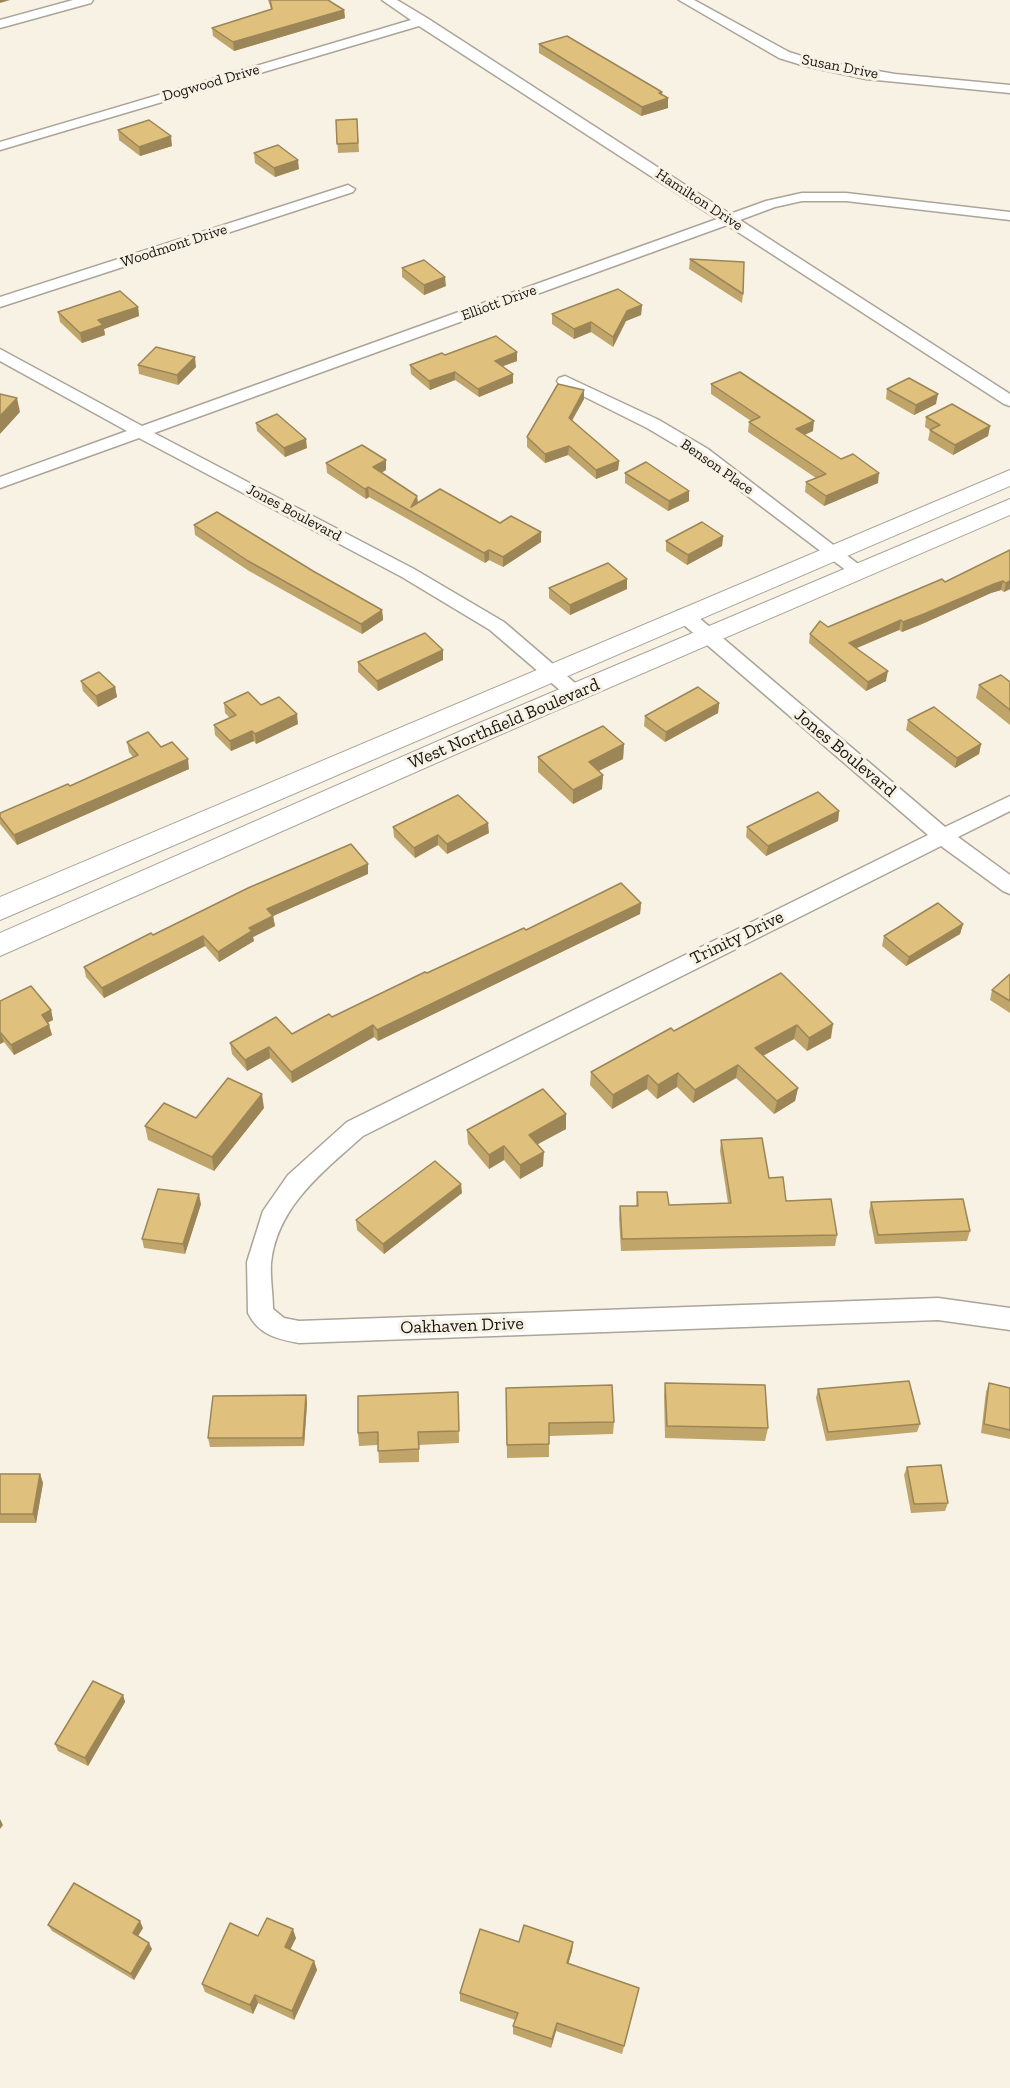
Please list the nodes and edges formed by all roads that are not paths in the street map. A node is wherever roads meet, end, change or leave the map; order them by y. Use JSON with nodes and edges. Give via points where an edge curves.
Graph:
{"nodes":[{"id":1,"x":87,"y":0,"type":"edge"},
{"id":2,"x":388,"y":0,"type":"edge"},
{"id":3,"x":685,"y":0,"type":"edge"},
{"id":4,"x":422,"y":21,"type":"junction"},
{"id":5,"x":0,"y":24,"type":"edge"},
{"id":6,"x":1010,"y":89,"type":"edge"},
{"id":7,"x":0,"y":146,"type":"edge"},
{"id":8,"x":348,"y":189,"type":"dead end"},
{"id":9,"x":1010,"y":216,"type":"edge"},
{"id":10,"x":730,"y":220,"type":"junction"},
{"id":11,"x":0,"y":302,"type":"edge"},
{"id":12,"x":0,"y":354,"type":"edge"},
{"id":13,"x":565,"y":381,"type":"dead end"},
{"id":14,"x":1010,"y":401,"type":"edge"},
{"id":15,"x":140,"y":432,"type":"junction"},
{"id":16,"x":1010,"y":477,"type":"edge"},
{"id":17,"x":0,"y":483,"type":"edge"},
{"id":18,"x":1010,"y":506,"type":"edge"},
{"id":19,"x":832,"y":552,"type":"junction"},
{"id":20,"x":857,"y":570,"type":"junction"},
{"id":21,"x":684,"y":615,"type":"junction"},
{"id":22,"x":707,"y":635,"type":"junction"},
{"id":23,"x":553,"y":672,"type":"junction"},
{"id":24,"x":575,"y":693,"type":"junction"},
{"id":25,"x":1010,"y":803,"type":"edge"},
{"id":26,"x":942,"y":836,"type":"junction"},
{"id":27,"x":1010,"y":886,"type":"edge"},
{"id":28,"x":0,"y":909,"type":"edge"},
{"id":29,"x":0,"y":945,"type":"edge"},
{"id":30,"x":464,"y":1074,"type":"joint"},
{"id":31,"x":1010,"y":1319,"type":"edge"}],
"edges":[{"from":1,"to":5,"type":"street"},
{"from":2,"to":4,"type":"street","name":"Hamilton Drive"},
{"from":3,"to":6,"type":"street","name":"Susan Drive","via":[[784,55],[810,63],[854,72]]},
{"from":4,"to":7,"type":"street","name":"Dogwood Drive"},
{"from":4,"to":10,"type":"street","name":"Hamilton Drive"},
{"from":8,"to":11,"type":"street","name":"Woodmont Drive"},
{"from":9,"to":10,"type":"street","name":"Elliott Drive","via":[[846,197],[802,197]]},
{"from":10,"to":14,"type":"street","name":"Hamilton Drive"},
{"from":10,"to":15,"type":"street","name":"Elliott Drive"},
{"from":12,"to":15,"type":"street","name":"Jones Boulevard"},
{"from":13,"to":19,"type":"street","name":"Benson Place","via":[[702,453]]},
{"from":15,"to":17,"type":"street","name":"Elliott Drive"},
{"from":15,"to":23,"type":"street","name":"Jones Boulevard","via":[[408,573],[497,626]]},
{"from":16,"to":19,"type":"main road","name":"West Northfield Boulevard"},
{"from":18,"to":20,"type":"main road","name":"West Northfield Boulevard"},
{"from":19,"to":20,"type":"street","name":"Benson Place"},
{"from":19,"to":21,"type":"main road","name":"West Northfield Boulevard"},
{"from":20,"to":22,"type":"main road","name":"West Northfield Boulevard"},
{"from":21,"to":22,"type":"street","name":"Jones Boulevard"},
{"from":21,"to":23,"type":"main road","name":"West Northfield Boulevard"},
{"from":22,"to":24,"type":"main road","name":"West Northfield Boulevard"},
{"from":22,"to":26,"type":"street","name":"Jones Boulevard"},
{"from":23,"to":24,"type":"street","name":"Jones Boulevard"},
{"from":23,"to":28,"type":"main road","name":"West Northfield Boulevard"},
{"from":24,"to":29,"type":"main road","name":"West Northfield Boulevard"},
{"from":25,"to":26,"type":"street","name":"Trinity Drive"},
{"from":26,"to":27,"type":"street","name":"Jones Boulevard"},
{"from":26,"to":30,"type":"street","name":"Trinity Drive"},
{"from":30,"to":31,"type":"street","name":"Oakhaven Drive","via":[[355,1129],[296,1182],[272,1218],[259,1262],[261,1313],[277,1328],[299,1332],[938,1308]]}]}
